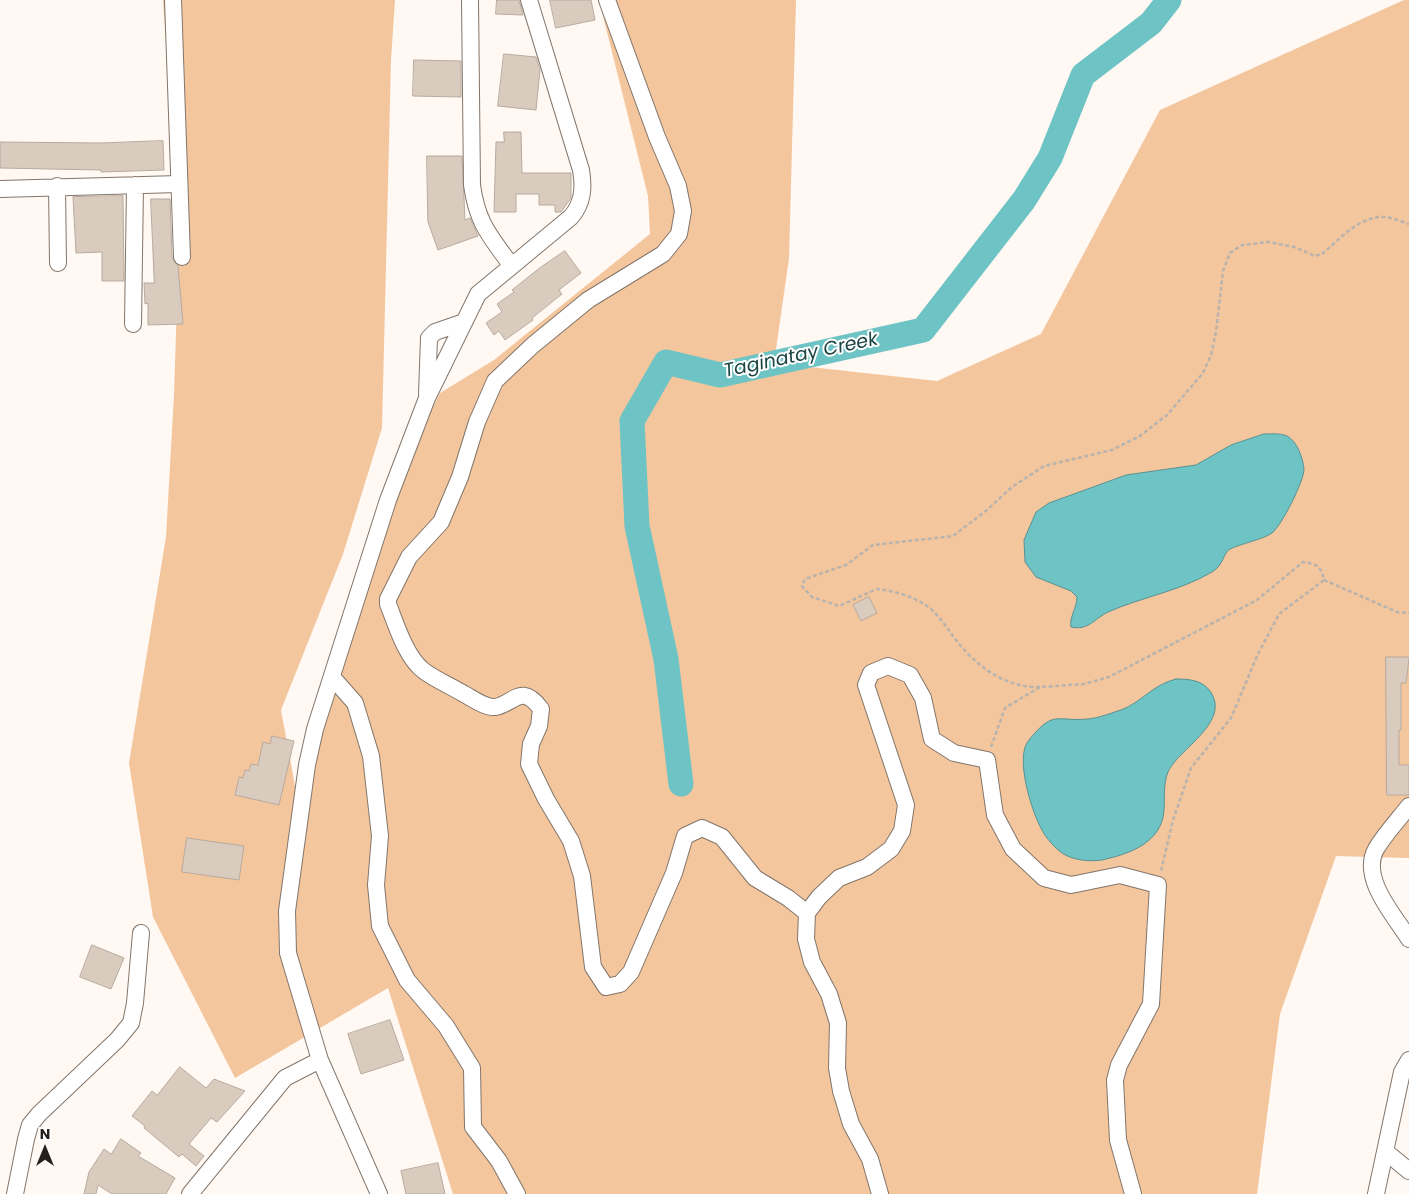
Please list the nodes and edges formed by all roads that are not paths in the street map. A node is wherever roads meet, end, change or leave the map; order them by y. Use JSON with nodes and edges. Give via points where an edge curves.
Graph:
{"nodes":[{"id":1,"x":173,"y":0,"type":"edge"},
{"id":2,"x":470,"y":0,"type":"edge"},
{"id":3,"x":529,"y":0,"type":"edge"},
{"id":4,"x":607,"y":0,"type":"edge"},
{"id":5,"x":179,"y":184,"type":"junction"},
{"id":6,"x":135,"y":185,"type":"junction"},
{"id":7,"x":57,"y":186,"type":"junction"},
{"id":8,"x":0,"y":189,"type":"edge"},
{"id":9,"x":182,"y":257,"type":"dead end"},
{"id":10,"x":58,"y":263,"type":"dead end"},
{"id":11,"x":511,"y":265,"type":"junction"},
{"id":12,"x":464,"y":322,"type":"junction"},
{"id":13,"x":132,"y":324,"type":"dead end"},
{"id":14,"x":427,"y":398,"type":"junction"},
{"id":15,"x":332,"y":678,"type":"junction"},
{"id":16,"x":1409,"y":806,"type":"edge"},
{"id":17,"x":807,"y":913,"type":"junction"},
{"id":18,"x":141,"y":933,"type":"dead end"},
{"id":19,"x":1409,"y":938,"type":"edge"},
{"id":20,"x":320,"y":1060,"type":"junction"},
{"id":21,"x":1409,"y":1060,"type":"edge"},
{"id":22,"x":1386,"y":1152,"type":"junction"},
{"id":23,"x":1409,"y":1171,"type":"edge"},
{"id":24,"x":884,"y":1192,"type":"edge"},
{"id":25,"x":15,"y":1194,"type":"edge"},
{"id":26,"x":190,"y":1194,"type":"edge"},
{"id":27,"x":379,"y":1194,"type":"edge"},
{"id":28,"x":517,"y":1194,"type":"edge"},
{"id":29,"x":1133,"y":1194,"type":"edge"},
{"id":30,"x":1376,"y":1194,"type":"edge"}],
"edges":[{"from":1,"to":5,"type":"street"},
{"from":2,"to":11,"type":"street","via":[[475,209],[484,228]]},
{"from":3,"to":11,"type":"street","via":[[583,185],[579,205],[571,216]]},
{"from":4,"to":17,"type":"street","via":[[678,186],[683,211],[679,234],[663,254],[588,300],[495,381],[441,522],[409,558],[388,604],[404,645],[422,670],[481,704],[495,707],[514,697],[524,696],[534,700],[541,709],[529,764],[571,841],[582,876],[593,966],[606,987],[620,984],[631,972],[674,873],[685,836],[702,828],[722,837],[755,878]]},
{"from":5,"to":6,"type":"street"},
{"from":5,"to":9,"type":"street"},
{"from":6,"to":7,"type":"street"},
{"from":6,"to":13,"type":"street"},
{"from":7,"to":8,"type":"street"},
{"from":7,"to":10,"type":"street"},
{"from":11,"to":12,"type":"street","via":[[478,294]]},
{"from":12,"to":14,"type":"street"},
{"from":12,"to":14,"type":"street","via":[[435,332],[429,338]]},
{"from":14,"to":15,"type":"street","via":[[388,500]]},
{"from":15,"to":20,"type":"street","via":[[307,765],[286,911],[288,953]]},
{"from":15,"to":28,"type":"street","via":[[355,703],[371,756],[380,836],[376,885],[380,926],[407,980],[446,1026],[472,1068],[473,1127],[500,1161]]},
{"from":16,"to":19,"type":"street","via":[[1376,849],[1371,868],[1382,894]]},
{"from":17,"to":24,"type":"street","via":[[806,939],[812,962],[829,994],[838,1023],[837,1068],[841,1091],[851,1124]]},
{"from":17,"to":29,"type":"street","via":[[839,878],[867,867],[891,849],[902,831],[906,805],[866,686],[871,673],[888,666],[910,675],[923,698],[932,739],[954,753],[987,760],[996,815],[1013,849],[1044,878],[1071,884],[1120,876],[1158,884],[1151,1004],[1119,1065],[1116,1080],[1118,1140]]},
{"from":18,"to":25,"type":"street","via":[[136,1003],[131,1023],[30,1125]]},
{"from":20,"to":26,"type":"street","via":[[285,1078]]},
{"from":20,"to":27,"type":"street"},
{"from":21,"to":22,"type":"street","via":[[1402,1072]]},
{"from":22,"to":23,"type":"street"},
{"from":22,"to":30,"type":"street"}]}
